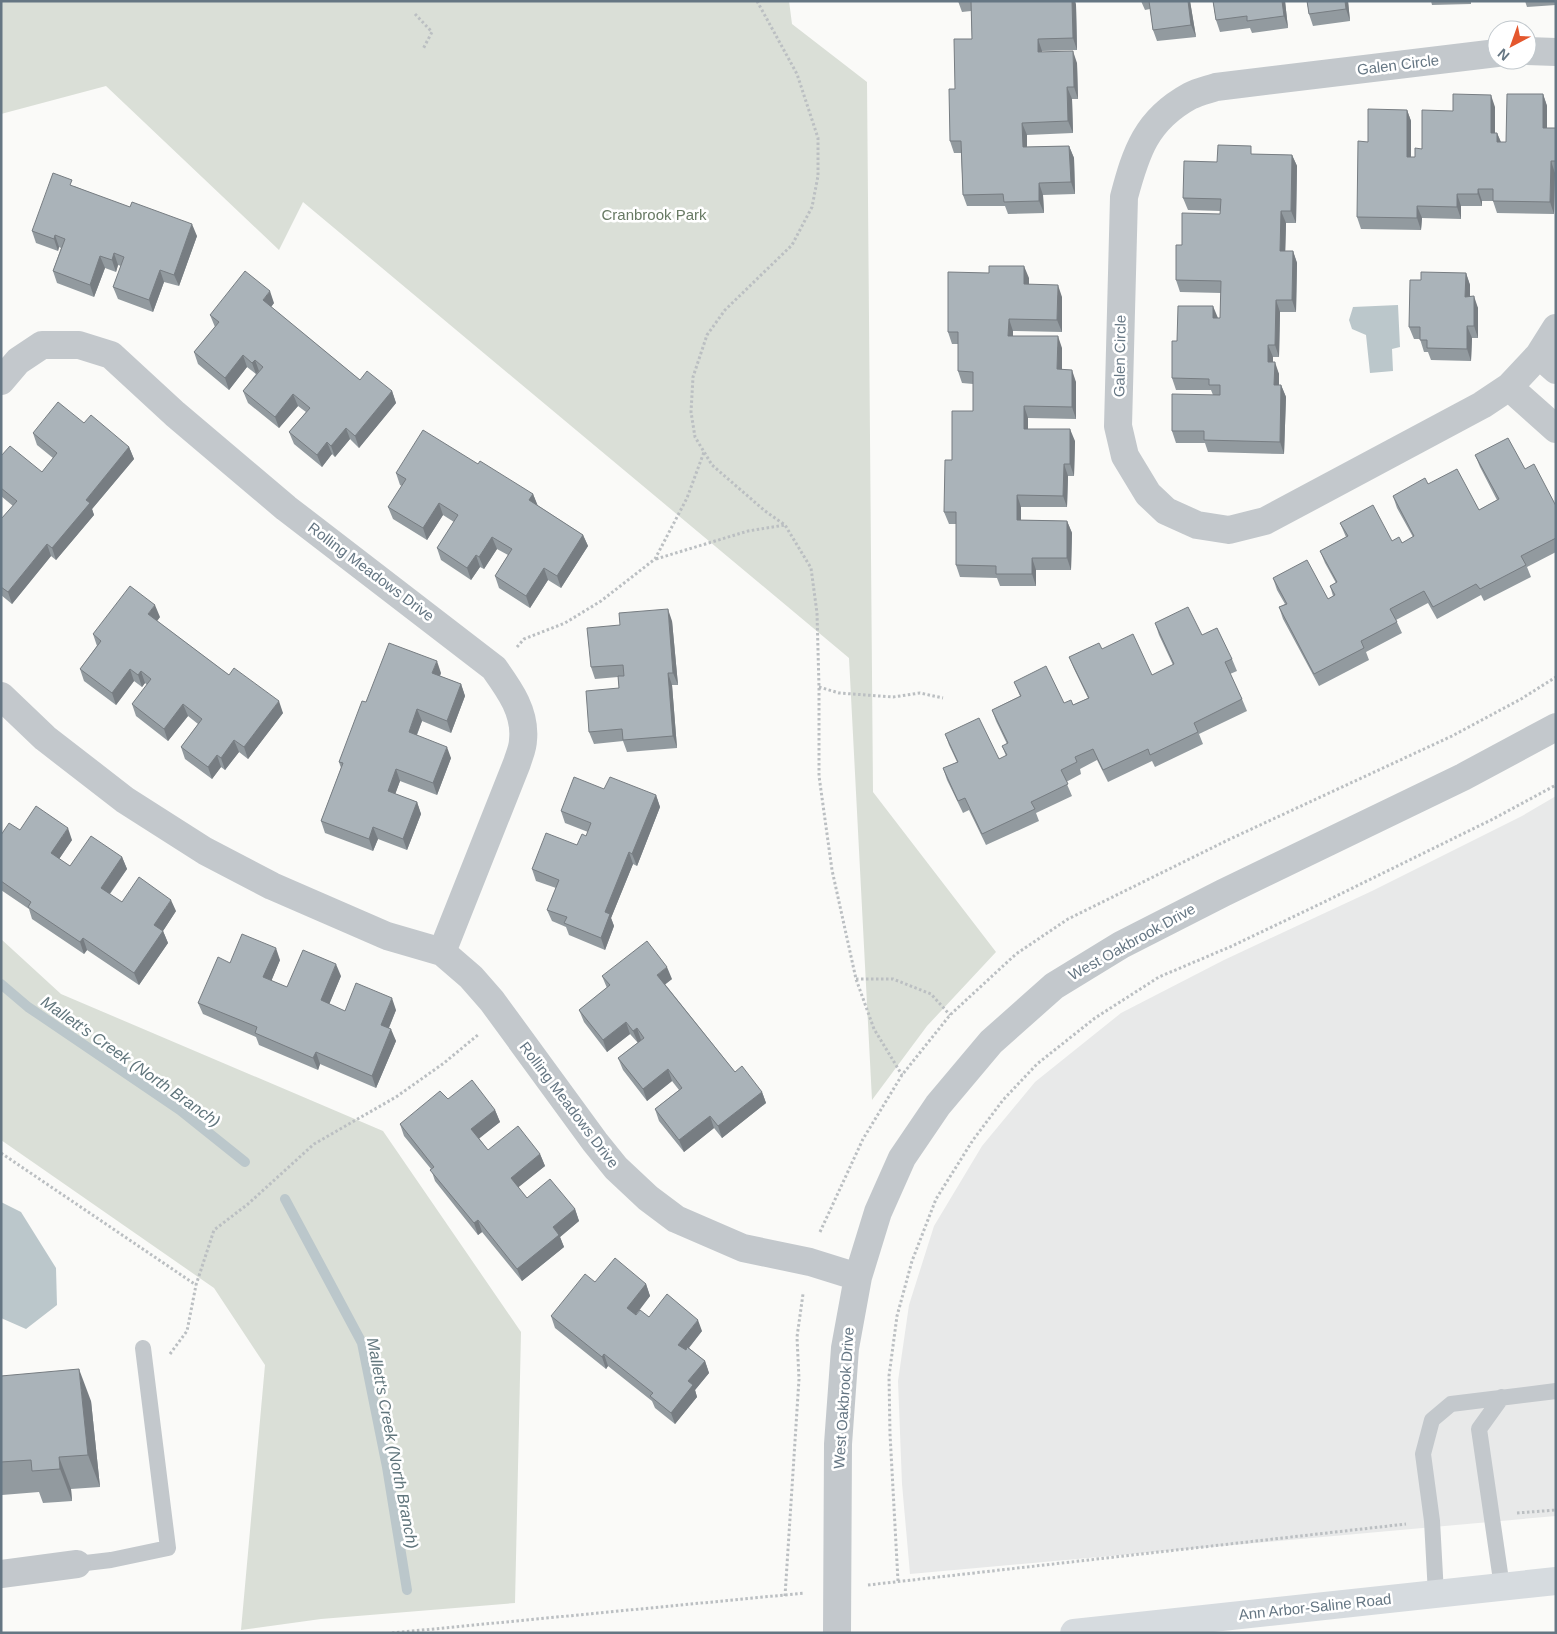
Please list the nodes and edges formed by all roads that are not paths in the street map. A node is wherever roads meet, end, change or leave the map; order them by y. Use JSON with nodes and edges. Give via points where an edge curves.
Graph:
{"nodes":[{"id":1,"x":1537,"y":51,"type":"edge"},
{"id":2,"x":1556,"y":52,"type":"edge"},
{"id":3,"x":1487,"y":54,"type":"edge"},
{"id":4,"x":1556,"y":328,"type":"edge"},
{"id":5,"x":1547,"y":363,"type":"edge"},
{"id":6,"x":1,"y":381,"type":"edge"},
{"id":7,"x":1509,"y":387,"type":"junction"},
{"id":8,"x":1556,"y":429,"type":"edge"},
{"id":9,"x":1,"y":696,"type":"edge"},
{"id":10,"x":1556,"y":727,"type":"edge"},
{"id":11,"x":442,"y":952,"type":"junction"},
{"id":12,"x":858,"y":1277,"type":"junction"},
{"id":13,"x":143,"y":1348,"type":"dead end"},
{"id":14,"x":1556,"y":1391,"type":"edge"},
{"id":15,"x":1502,"y":1398,"type":"junction"},
{"id":16,"x":77,"y":1564,"type":"joint"},
{"id":17,"x":1,"y":1574,"type":"edge"},
{"id":18,"x":1556,"y":1581,"type":"edge"},
{"id":19,"x":1502,"y":1587,"type":"junction"},
{"id":20,"x":1436,"y":1594,"type":"junction"},
{"id":21,"x":837,"y":1633,"type":"edge"},
{"id":22,"x":1074,"y":1633,"type":"edge"}],
"edges":[{"from":1,"to":2,"type":"street"},
{"from":3,"to":7,"type":"street","name":"Galen Circle","via":[[1216,87],[1191,96],[1167,112],[1144,138],[1124,197],[1118,426],[1125,456],[1148,494],[1166,511],[1197,525],[1229,530],[1265,521],[1482,405]]},
{"from":4,"to":5,"type":"street","name":"Galen Circle"},
{"from":5,"to":7,"type":"street","name":"Galen Circle"},
{"from":6,"to":11,"type":"street","name":"Rolling Meadows Drive","via":[[18,361],[42,345],[79,345],[111,355],[286,508],[494,668],[514,695],[522,721],[523,740],[517,764]]},
{"from":7,"to":8,"type":"street"},
{"from":9,"to":11,"type":"street","name":"Rolling Meadows Drive","via":[[45,738],[125,800],[205,851],[272,886],[387,936]]},
{"from":10,"to":12,"type":"street","name":"West Oakbrook Drive","via":[[1463,777],[1121,945],[1054,986],[991,1042],[938,1105],[902,1158],[878,1212]]},
{"from":11,"to":12,"type":"street","name":"Rolling Meadows Drive","via":[[471,977],[502,1015],[616,1168],[676,1220],[743,1248],[810,1262]]},
{"from":12,"to":21,"type":"street","name":"West Oakbrook Drive","via":[[845,1348],[838,1444]]},
{"from":13,"to":16,"type":"lane","via":[[168,1548]]},
{"from":14,"to":15,"type":"lane"},
{"from":15,"to":19,"type":"lane","via":[[1479,1429]]},
{"from":15,"to":20,"type":"lane","via":[[1451,1404],[1432,1420],[1423,1454],[1432,1521]]},
{"from":16,"to":17,"type":"street"},
{"from":18,"to":19,"type":"main road","name":"Ann Arbor-Saline Road"},
{"from":19,"to":20,"type":"main road","name":"Ann Arbor-Saline Road"},
{"from":20,"to":22,"type":"main road","name":"Ann Arbor-Saline Road"}]}
